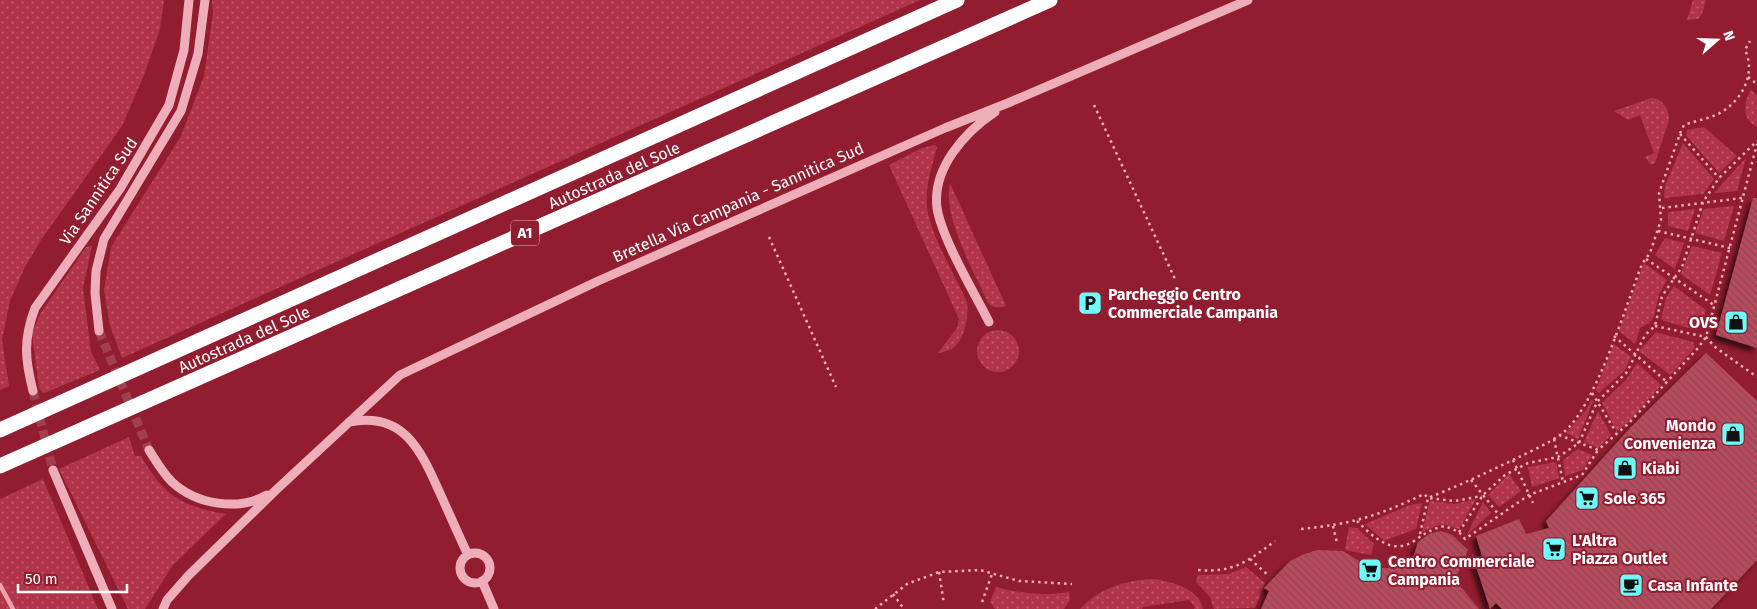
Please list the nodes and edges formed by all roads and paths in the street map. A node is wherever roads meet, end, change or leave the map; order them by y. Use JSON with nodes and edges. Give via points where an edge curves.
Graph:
{"nodes":[{"id":1,"x":189,"y":0,"type":"edge"},
{"id":2,"x":205,"y":0,"type":"edge"},
{"id":3,"x":957,"y":0,"type":"edge"},
{"id":4,"x":1050,"y":0,"type":"edge"},
{"id":5,"x":1248,"y":0,"type":"edge"},
{"id":6,"x":1750,"y":41,"type":"dead end"},
{"id":7,"x":1748,"y":76,"type":"junction"},
{"id":8,"x":1757,"y":84,"type":"edge"},
{"id":9,"x":1008,"y":103,"type":"junction"},
{"id":10,"x":1094,"y":105,"type":"dead end"},
{"id":11,"x":1680,"y":134,"type":"junction"},
{"id":12,"x":1757,"y":142,"type":"edge"},
{"id":13,"x":1719,"y":178,"type":"junction"},
{"id":14,"x":1742,"y":198,"type":"junction"},
{"id":15,"x":1703,"y":202,"type":"junction"},
{"id":16,"x":1662,"y":208,"type":"junction"},
{"id":17,"x":1658,"y":231,"type":"junction"},
{"id":18,"x":769,"y":238,"type":"dead end"},
{"id":19,"x":1690,"y":239,"type":"junction"},
{"id":20,"x":1730,"y":248,"type":"junction"},
{"id":21,"x":1646,"y":259,"type":"junction"},
{"id":22,"x":1675,"y":278,"type":"junction"},
{"id":23,"x":1175,"y":279,"type":"dead end"},
{"id":24,"x":1714,"y":305,"type":"junction"},
{"id":25,"x":989,"y":322,"type":"dead end"},
{"id":26,"x":1655,"y":326,"type":"junction"},
{"id":27,"x":99,"y":331,"type":"tunnel mouth"},
{"id":28,"x":1614,"y":336,"type":"junction"},
{"id":29,"x":1706,"y":337,"type":"junction"},
{"id":30,"x":1635,"y":352,"type":"junction"},
{"id":31,"x":1757,"y":377,"type":"edge"},
{"id":32,"x":1667,"y":382,"type":"junction"},
{"id":33,"x":836,"y":387,"type":"dead end"},
{"id":34,"x":33,"y":391,"type":"tunnel mouth"},
{"id":35,"x":1592,"y":393,"type":"junction"},
{"id":36,"x":1597,"y":402,"type":"junction"},
{"id":37,"x":348,"y":422,"type":"junction"},
{"id":38,"x":0,"y":430,"type":"edge"},
{"id":39,"x":1616,"y":432,"type":"junction"},
{"id":40,"x":1559,"y":435,"type":"junction"},
{"id":41,"x":1554,"y":438,"type":"junction"},
{"id":42,"x":1579,"y":443,"type":"junction"},
{"id":43,"x":149,"y":450,"type":"tunnel mouth"},
{"id":44,"x":1598,"y":450,"type":"junction"},
{"id":45,"x":1558,"y":457,"type":"junction"},
{"id":46,"x":1513,"y":460,"type":"junction"},
{"id":47,"x":0,"y":466,"type":"edge"},
{"id":48,"x":1517,"y":468,"type":"junction"},
{"id":49,"x":53,"y":470,"type":"tunnel mouth"},
{"id":50,"x":1471,"y":480,"type":"junction"},
{"id":51,"x":1563,"y":482,"type":"junction"},
{"id":52,"x":276,"y":490,"type":"junction"},
{"id":53,"x":1529,"y":495,"type":"junction"},
{"id":54,"x":1483,"y":496,"type":"junction"},
{"id":55,"x":1428,"y":498,"type":"junction"},
{"id":56,"x":1533,"y":502,"type":"dead end"},
{"id":57,"x":1499,"y":516,"type":"junction"},
{"id":58,"x":1357,"y":521,"type":"junction"},
{"id":59,"x":1333,"y":526,"type":"junction"},
{"id":60,"x":1301,"y":529,"type":"dead end"},
{"id":61,"x":1459,"y":532,"type":"junction"},
{"id":62,"x":1420,"y":535,"type":"junction"},
{"id":63,"x":1275,"y":541,"type":"dead end"},
{"id":64,"x":1337,"y":543,"type":"dead end"},
{"id":65,"x":468,"y":555,"type":"junction"},
{"id":66,"x":1250,"y":559,"type":"junction"},
{"id":67,"x":1198,"y":570,"type":"dead end"},
{"id":68,"x":939,"y":572,"type":"junction"},
{"id":69,"x":992,"y":574,"type":"junction"},
{"id":70,"x":1269,"y":576,"type":"dead end"},
{"id":71,"x":482,"y":581,"type":"junction"},
{"id":72,"x":1072,"y":584,"type":"dead end"},
{"id":73,"x":893,"y":594,"type":"junction"},
{"id":74,"x":982,"y":602,"type":"dead end"},
{"id":75,"x":944,"y":604,"type":"dead end"},
{"id":76,"x":112,"y":609,"type":"edge"},
{"id":77,"x":163,"y":609,"type":"edge"},
{"id":78,"x":494,"y":609,"type":"edge"},
{"id":79,"x":875,"y":609,"type":"edge"},
{"id":80,"x":904,"y":609,"type":"edge"}],
"edges":[{"from":1,"to":34,"type":"street","name":"Via Sannitica Sud","via":[[184,50],[169,105],[120,189],[35,308],[25,347]]},
{"from":2,"to":27,"type":"street","name":"Via Sannitica Sud","via":[[198,54],[181,111],[104,239],[96,271]]},
{"from":3,"to":38,"type":"highway","name":"Autostrada del Sole","number":"A1"},
{"from":4,"to":47,"type":"highway","name":"Autostrada del Sole","number":"A1"},
{"from":5,"to":9,"type":"street","name":"Bretella Via Campania - Sannitica Sud"},
{"from":6,"to":7,"type":"path","via":[[1745,50],[1749,62]]},
{"from":7,"to":8,"type":"path"},
{"from":7,"to":11,"type":"path","via":[[1734,104],[1717,114],[1684,125]]},
{"from":9,"to":25,"type":"street","via":[[981,121],[953,151],[939,180],[937,207],[944,232]]},
{"from":9,"to":37,"type":"street","name":"Bretella Via Campania - Sannitica Sud","via":[[598,281],[400,375]]},
{"from":10,"to":23,"type":"path"},
{"from":11,"to":13,"type":"path"},
{"from":11,"to":16,"type":"path","via":[[1659,194]]},
{"from":12,"to":13,"type":"path"},
{"from":12,"to":14,"type":"path"},
{"from":13,"to":15,"type":"path"},
{"from":14,"to":15,"type":"path"},
{"from":14,"to":20,"type":"path"},
{"from":15,"to":16,"type":"path"},
{"from":15,"to":19,"type":"path"},
{"from":16,"to":17,"type":"path"},
{"from":17,"to":19,"type":"path"},
{"from":17,"to":21,"type":"path"},
{"from":18,"to":33,"type":"path"},
{"from":19,"to":20,"type":"path"},
{"from":19,"to":22,"type":"path","via":[[1682,267]]},
{"from":20,"to":24,"type":"path"},
{"from":21,"to":22,"type":"path"},
{"from":21,"to":28,"type":"path"},
{"from":22,"to":24,"type":"path"},
{"from":22,"to":26,"type":"path","via":[[1662,296]]},
{"from":24,"to":29,"type":"path"},
{"from":26,"to":29,"type":"path"},
{"from":26,"to":30,"type":"path"},
{"from":28,"to":30,"type":"path"},
{"from":28,"to":35,"type":"path"},
{"from":29,"to":31,"type":"path"},
{"from":29,"to":32,"type":"path"},
{"from":30,"to":32,"type":"path"},
{"from":30,"to":36,"type":"path","via":[[1628,372]]},
{"from":32,"to":39,"type":"path","via":[[1629,423]]},
{"from":35,"to":36,"type":"path"},
{"from":35,"to":40,"type":"path","via":[[1581,413]]},
{"from":36,"to":39,"type":"path"},
{"from":36,"to":42,"type":"path"},
{"from":37,"to":52,"type":"street","name":"Bretella Via Campania - Sannitica Sud"},
{"from":37,"to":65,"type":"street","via":[[379,420],[409,437],[422,454]]},
{"from":39,"to":44,"type":"path"},
{"from":40,"to":41,"type":"path"},
{"from":40,"to":42,"type":"path"},
{"from":41,"to":45,"type":"path"},
{"from":41,"to":46,"type":"path"},
{"from":42,"to":44,"type":"path"},
{"from":42,"to":45,"type":"path"},
{"from":43,"to":52,"type":"street","via":[[172,482],[187,493],[213,502],[254,502]]},
{"from":44,"to":51,"type":"path","via":[[1582,475]]},
{"from":45,"to":48,"type":"path"},
{"from":45,"to":51,"type":"path"},
{"from":46,"to":48,"type":"path"},
{"from":46,"to":50,"type":"path"},
{"from":48,"to":53,"type":"path"},
{"from":48,"to":54,"type":"path"},
{"from":49,"to":76,"type":"street"},
{"from":50,"to":54,"type":"path"},
{"from":50,"to":55,"type":"path"},
{"from":51,"to":53,"type":"path"},
{"from":52,"to":77,"type":"street","via":[[188,576]]},
{"from":53,"to":56,"type":"path"},
{"from":53,"to":57,"type":"path"},
{"from":54,"to":55,"type":"path","via":[[1455,501]]},
{"from":54,"to":57,"type":"path"},
{"from":54,"to":61,"type":"path"},
{"from":55,"to":58,"type":"path","via":[[1424,494]]},
{"from":55,"to":62,"type":"path"},
{"from":57,"to":61,"type":"path","via":[[1465,539]]},
{"from":58,"to":59,"type":"path"},
{"from":58,"to":62,"type":"path","via":[[1372,536],[1390,545],[1405,545]]},
{"from":59,"to":60,"type":"path"},
{"from":59,"to":64,"type":"path"},
{"from":61,"to":62,"type":"path","via":[[1445,526]]},
{"from":63,"to":66,"type":"path"},
{"from":65,"to":71,"type":"street","via":[[478,554],[488,563],[488,575]]},
{"from":65,"to":71,"type":"street","via":[[462,561],[461,574],[472,583]]},
{"from":66,"to":67,"type":"path","via":[[1230,569]]},
{"from":66,"to":70,"type":"path"},
{"from":68,"to":69,"type":"path","via":[[967,570]]},
{"from":68,"to":73,"type":"path","via":[[907,584]]},
{"from":68,"to":75,"type":"path"},
{"from":69,"to":72,"type":"path","via":[[1020,581]]},
{"from":69,"to":74,"type":"path"},
{"from":71,"to":78,"type":"street"},
{"from":73,"to":79,"type":"path"},
{"from":73,"to":80,"type":"path"}]}
